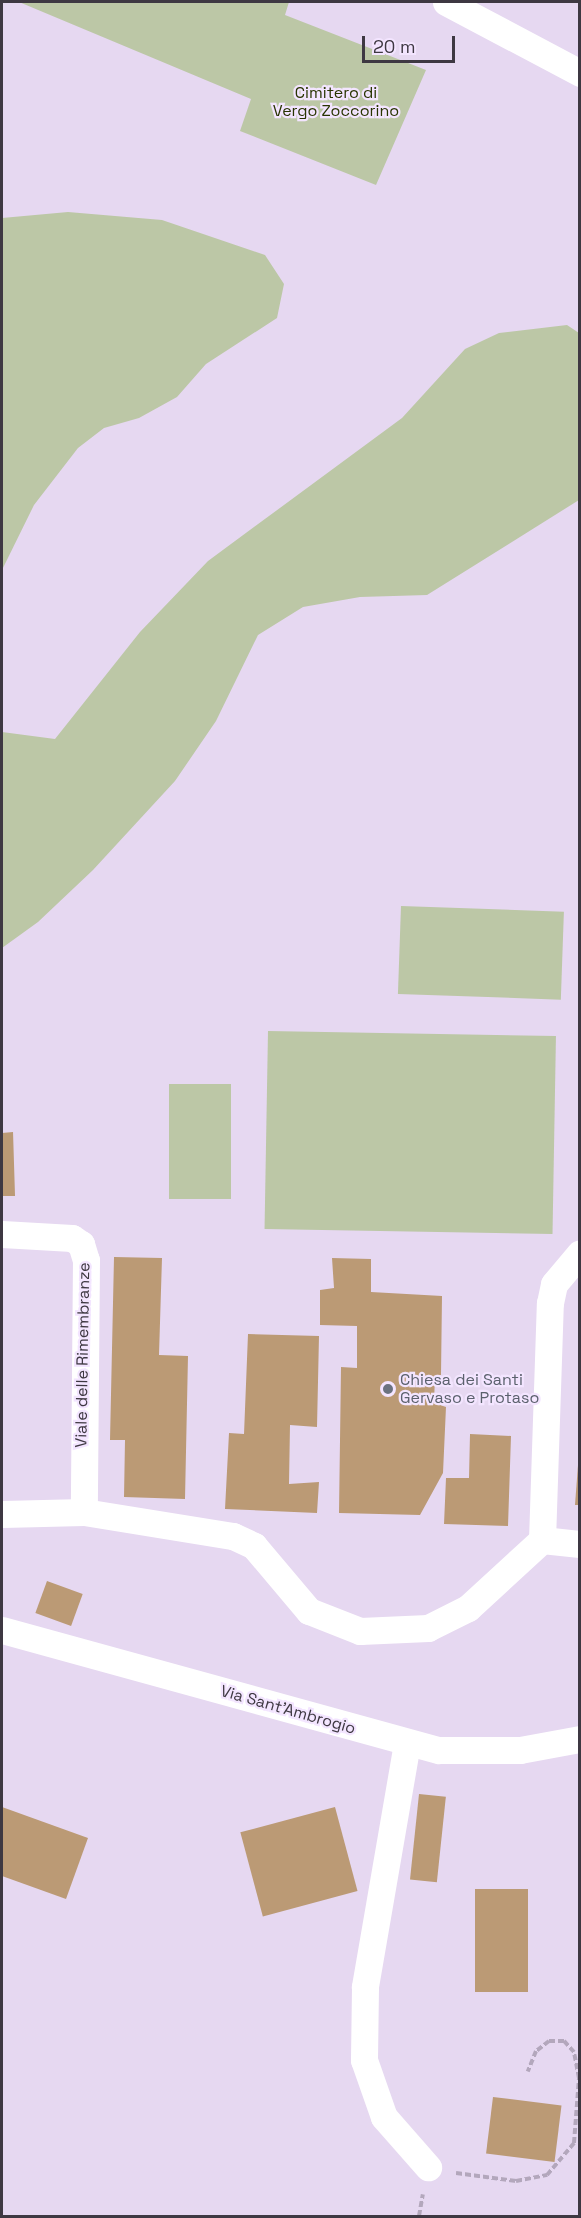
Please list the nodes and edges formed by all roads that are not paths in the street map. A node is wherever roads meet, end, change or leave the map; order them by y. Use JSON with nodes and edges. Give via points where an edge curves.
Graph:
{"nodes":[{"id":1,"x":446,"y":2,"type":"edge"},
{"id":2,"x":579,"y":73,"type":"edge"},
{"id":3,"x":2,"y":1234,"type":"edge"},
{"id":4,"x":579,"y":1253,"type":"edge"},
{"id":5,"x":84,"y":1512,"type":"junction"},
{"id":6,"x":2,"y":1514,"type":"edge"},
{"id":7,"x":542,"y":1540,"type":"junction"},
{"id":8,"x":579,"y":1544,"type":"edge"},
{"id":9,"x":2,"y":1630,"type":"edge"},
{"id":10,"x":579,"y":1739,"type":"edge"},
{"id":11,"x":407,"y":1743,"type":"junction"},
{"id":12,"x":428,"y":2167,"type":"road end"}],
"edges":[{"from":1,"to":2,"type":"street"},
{"from":3,"to":5,"type":"street","name":"Viale delle Rimembranze","via":[[72,1238],[86,1260]]},
{"from":4,"to":7,"type":"street","via":[[554,1284],[550,1303]]},
{"from":5,"to":6,"type":"street"},
{"from":5,"to":7,"type":"street","via":[[233,1536],[254,1546],[309,1611],[360,1630],[438,1623],[468,1608]]},
{"from":7,"to":8,"type":"street"},
{"from":9,"to":11,"type":"street","name":"Via Sant'Ambrogio"},
{"from":10,"to":11,"type":"street","name":"Via Sant'Ambrogio","via":[[465,1754]]},
{"from":11,"to":12,"type":"street","via":[[365,1987],[364,2060],[384,2117]]}]}
